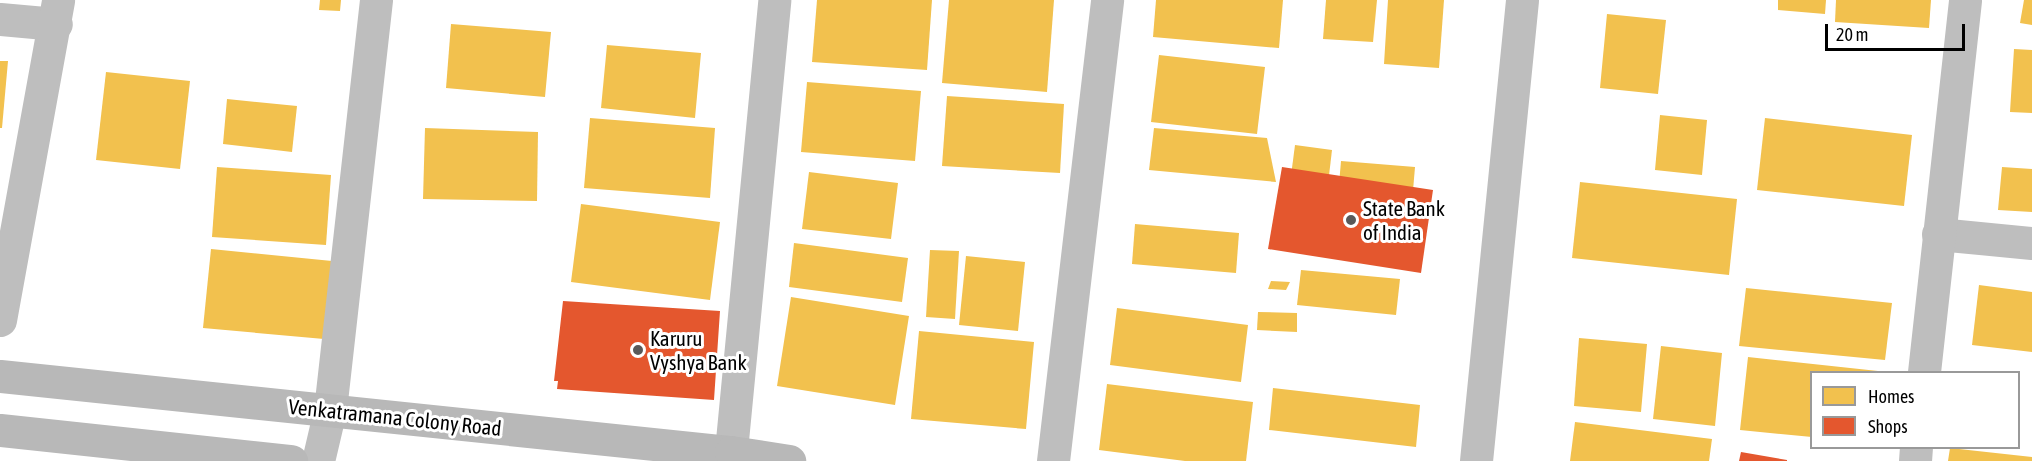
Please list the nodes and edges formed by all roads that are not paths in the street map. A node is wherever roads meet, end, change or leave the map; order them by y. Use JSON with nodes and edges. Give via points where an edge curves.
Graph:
{"nodes":[{"id":1,"x":376,"y":0,"type":"edge"},
{"id":2,"x":774,"y":0,"type":"edge"},
{"id":3,"x":1107,"y":0,"type":"edge"},
{"id":4,"x":1522,"y":0,"type":"edge"},
{"id":5,"x":1965,"y":0,"type":"edge"},
{"id":6,"x":57,"y":12,"type":"edge"},
{"id":7,"x":0,"y":19,"type":"edge"},
{"id":8,"x":1938,"y":234,"type":"junction"},
{"id":9,"x":2032,"y":243,"type":"edge"},
{"id":10,"x":0,"y":320,"type":"edge"},
{"id":11,"x":1924,"y":371,"type":"edge"},
{"id":12,"x":0,"y":376,"type":"edge"},
{"id":13,"x":330,"y":410,"type":"junction"},
{"id":14,"x":0,"y":430,"type":"edge"},
{"id":15,"x":730,"y":456,"type":"edge"},
{"id":16,"x":291,"y":461,"type":"edge"},
{"id":17,"x":318,"y":461,"type":"edge"},
{"id":18,"x":789,"y":461,"type":"edge"},
{"id":19,"x":1053,"y":461,"type":"edge"},
{"id":20,"x":1476,"y":461,"type":"edge"}],
"edges":[{"from":1,"to":13,"type":"street"},
{"from":2,"to":15,"type":"street"},
{"from":3,"to":19,"type":"street"},
{"from":4,"to":20,"type":"street"},
{"from":5,"to":8,"type":"street"},
{"from":6,"to":7,"type":"street"},
{"from":6,"to":10,"type":"street"},
{"from":8,"to":9,"type":"street"},
{"from":8,"to":11,"type":"street"},
{"from":12,"to":13,"type":"main road","name":"Venkatramana Colony Road"},
{"from":13,"to":15,"type":"main road","name":"Venkatramana Colony Road"},
{"from":13,"to":17,"type":"street"},
{"from":14,"to":16,"type":"main road"},
{"from":15,"to":18,"type":"main road","name":"Venkatramana Colony Road"}]}
